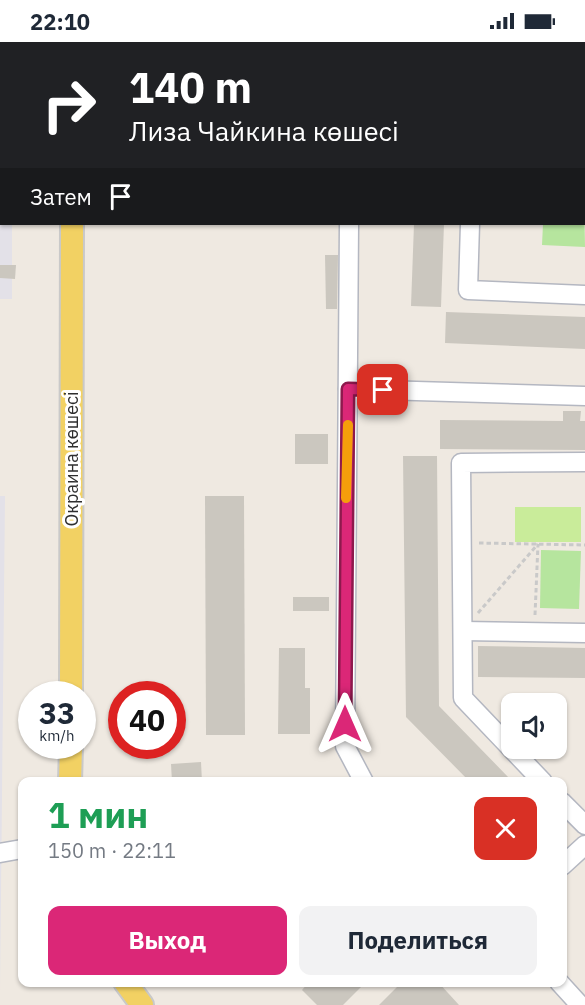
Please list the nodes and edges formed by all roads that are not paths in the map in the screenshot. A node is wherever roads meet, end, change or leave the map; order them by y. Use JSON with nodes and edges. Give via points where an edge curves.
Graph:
{"nodes":[{"id":1,"x":72,"y":225,"type":"edge"},
{"id":2,"x":349,"y":225,"type":"edge"},
{"id":3,"x":470,"y":225,"type":"edge"},
{"id":4,"x":585,"y":295,"type":"edge"},
{"id":5,"x":348,"y":389,"type":"junction"},
{"id":6,"x":585,"y":396,"type":"edge"},
{"id":7,"x":585,"y":462,"type":"edge"},
{"id":8,"x":463,"y":631,"type":"junction"},
{"id":9,"x":585,"y":633,"type":"edge"},
{"id":10,"x":71,"y":681,"type":"edge"},
{"id":11,"x":70,"y":759,"type":"edge"},
{"id":12,"x":70,"y":777,"type":"edge"},
{"id":13,"x":361,"y":777,"type":"edge"},
{"id":14,"x":538,"y":777,"type":"edge"},
{"id":15,"x":567,"y":807,"type":"edge"},
{"id":16,"x":585,"y":825,"type":"edge"},
{"id":17,"x":585,"y":844,"type":"edge"},
{"id":18,"x":18,"y":850,"type":"edge"},
{"id":19,"x":0,"y":853,"type":"edge"},
{"id":20,"x":567,"y":861,"type":"edge"},
{"id":21,"x":564,"y":987,"type":"edge"},
{"id":22,"x":580,"y":1005,"type":"edge"}],
"edges":[{"from":1,"to":10,"type":"main road","name":"Окраина көшесі"},
{"from":2,"to":5,"type":"street"},
{"from":3,"to":4,"type":"street","via":[[468,290]]},
{"from":5,"to":6,"type":"street"},
{"from":5,"to":13,"type":"street","via":[[345,746]]},
{"from":7,"to":8,"type":"street","via":[[461,463]]},
{"from":8,"to":9,"type":"street"},
{"from":8,"to":14,"type":"street","via":[[463,699]]},
{"from":11,"to":12,"type":"main road"},
{"from":15,"to":16,"type":"street"},
{"from":17,"to":20,"type":"street"},
{"from":18,"to":19,"type":"street"},
{"from":21,"to":22,"type":"street"}]}
